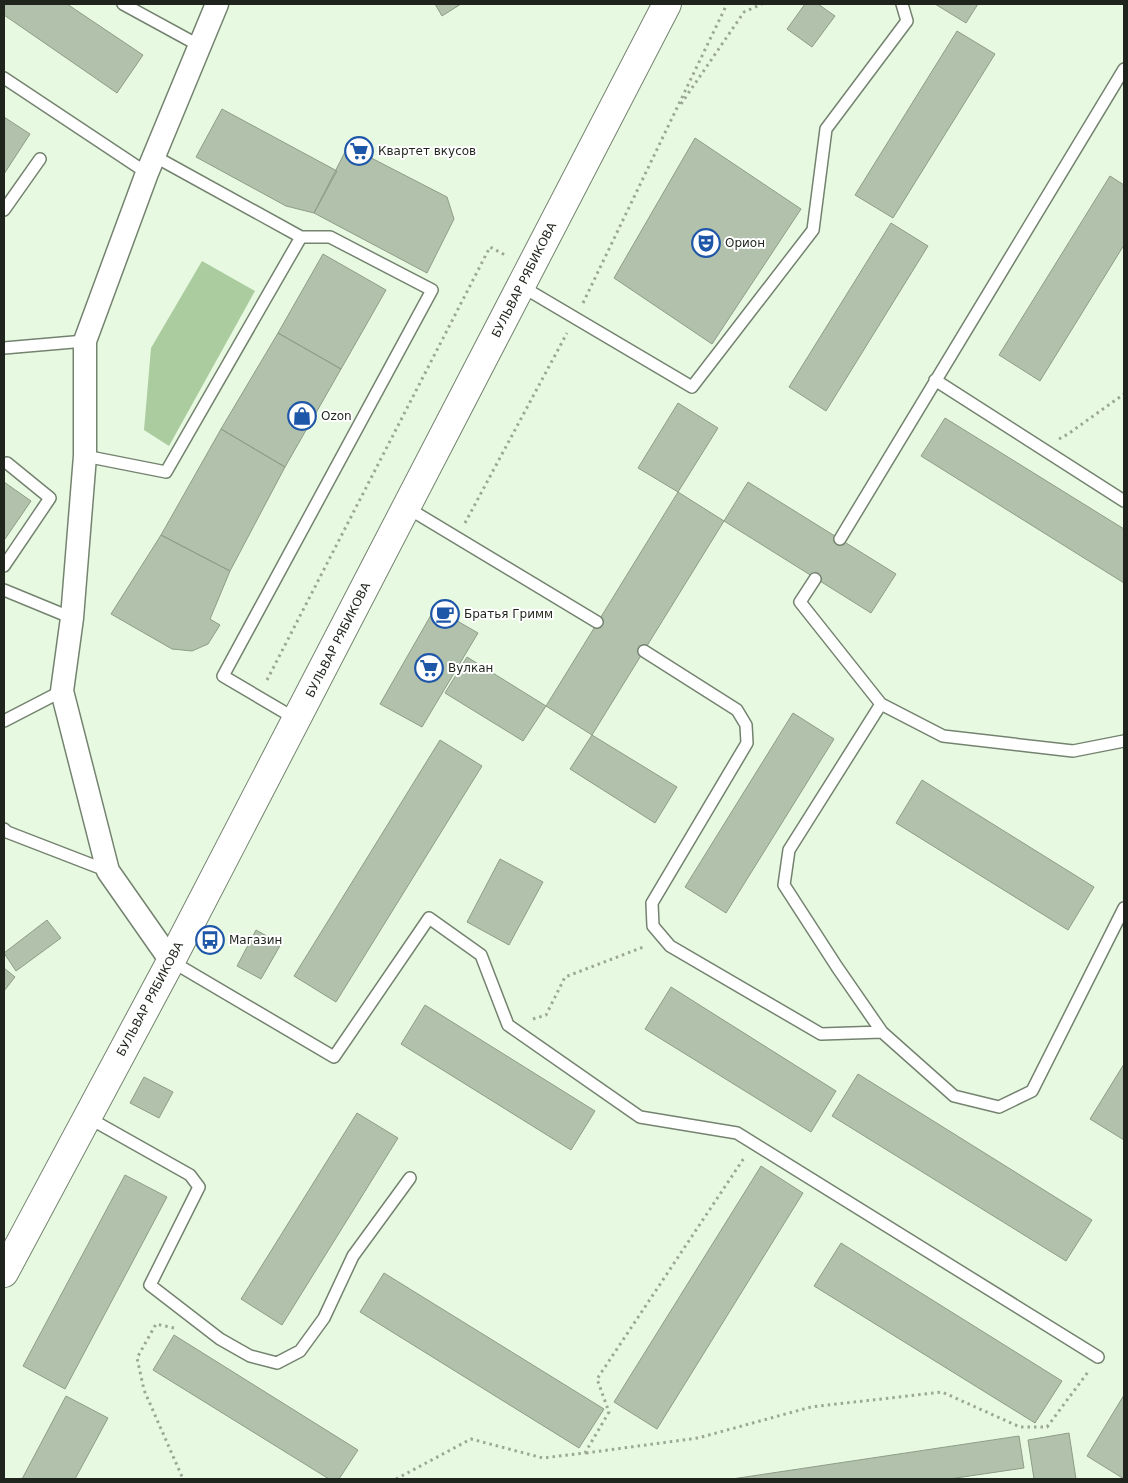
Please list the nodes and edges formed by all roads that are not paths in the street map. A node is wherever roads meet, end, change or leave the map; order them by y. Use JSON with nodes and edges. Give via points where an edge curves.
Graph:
{"nodes":[{"id":1,"x":123,"y":4,"type":"edge"},
{"id":2,"x":217,"y":4,"type":"edge"},
{"id":3,"x":667,"y":4,"type":"edge"},
{"id":4,"x":902,"y":4,"type":"edge"},
{"id":5,"x":200,"y":46,"type":"junction"},
{"id":6,"x":1124,"y":69,"type":"edge"},
{"id":7,"x":4,"y":78,"type":"edge"},
{"id":8,"x":40,"y":159,"type":"dead end"},
{"id":9,"x":150,"y":165,"type":"junction"},
{"id":10,"x":4,"y":210,"type":"edge"},
{"id":11,"x":301,"y":238,"type":"junction"},
{"id":12,"x":521,"y":286,"type":"junction"},
{"id":13,"x":85,"y":340,"type":"junction"},
{"id":14,"x":4,"y":348,"type":"edge"},
{"id":15,"x":935,"y":380,"type":"junction"},
{"id":16,"x":85,"y":456,"type":"junction"},
{"id":17,"x":7,"y":463,"type":"dead end"},
{"id":18,"x":1124,"y":501,"type":"edge"},
{"id":19,"x":406,"y":507,"type":"junction"},
{"id":20,"x":840,"y":539,"type":"dead end"},
{"id":21,"x":4,"y":566,"type":"edge"},
{"id":22,"x":815,"y":579,"type":"dead end"},
{"id":23,"x":4,"y":590,"type":"edge"},
{"id":24,"x":72,"y":618,"type":"junction"},
{"id":25,"x":597,"y":622,"type":"dead end"},
{"id":26,"x":644,"y":651,"type":"dead end"},
{"id":27,"x":62,"y":691,"type":"junction"},
{"id":28,"x":881,"y":704,"type":"junction"},
{"id":29,"x":296,"y":719,"type":"junction"},
{"id":30,"x":4,"y":721,"type":"edge"},
{"id":31,"x":1124,"y":741,"type":"edge"},
{"id":32,"x":5,"y":832,"type":"edge"},
{"id":33,"x":108,"y":871,"type":"junction"},
{"id":34,"x":1124,"y":908,"type":"edge"},
{"id":35,"x":171,"y":961,"type":"junction"},
{"id":36,"x":882,"y":1032,"type":"junction"},
{"id":37,"x":87,"y":1117,"type":"junction"},
{"id":38,"x":410,"y":1178,"type":"dead end"},
{"id":39,"x":4,"y":1273,"type":"edge"},
{"id":40,"x":1098,"y":1357,"type":"road end"}],
"edges":[{"from":1,"to":5,"type":"lane"},
{"from":2,"to":5,"type":"street"},
{"from":3,"to":12,"type":"street","name":"БУЛЬВАР РЯБИКОВА"},
{"from":4,"to":12,"type":"lane","via":[[907,21],[826,129],[813,230],[692,387]]},
{"from":5,"to":9,"type":"street"},
{"from":6,"to":15,"type":"lane"},
{"from":7,"to":9,"type":"lane"},
{"from":8,"to":10,"type":"lane"},
{"from":9,"to":11,"type":"lane"},
{"from":9,"to":13,"type":"street"},
{"from":11,"to":16,"type":"lane","via":[[166,472]]},
{"from":11,"to":29,"type":"lane","via":[[330,237],[432,290],[223,676]]},
{"from":12,"to":19,"type":"street","name":"БУЛЬВАР РЯБИКОВА"},
{"from":13,"to":14,"type":"lane"},
{"from":13,"to":16,"type":"street"},
{"from":15,"to":18,"type":"lane"},
{"from":15,"to":20,"type":"lane"},
{"from":16,"to":24,"type":"street"},
{"from":17,"to":21,"type":"lane","via":[[50,498]]},
{"from":19,"to":25,"type":"lane"},
{"from":19,"to":29,"type":"street","name":"БУЛЬВАР РЯБИКОВА"},
{"from":22,"to":28,"type":"lane","via":[[800,602]]},
{"from":23,"to":24,"type":"lane"},
{"from":24,"to":27,"type":"street"},
{"from":26,"to":36,"type":"lane","via":[[737,710],[746,725],[747,742],[652,902],[653,926],[670,946],[821,1034]]},
{"from":27,"to":30,"type":"lane"},
{"from":27,"to":33,"type":"street"},
{"from":28,"to":31,"type":"lane","via":[[943,736],[1073,752]]},
{"from":28,"to":36,"type":"lane","via":[[788,850],[784,884]]},
{"from":29,"to":35,"type":"street","name":"БУЛЬВАР РЯБИКОВА"},
{"from":32,"to":33,"type":"lane"},
{"from":33,"to":35,"type":"street"},
{"from":34,"to":36,"type":"lane","via":[[1032,1090],[999,1107],[954,1096]]},
{"from":35,"to":37,"type":"street","name":"БУЛЬВАР РЯБИКОВА"},
{"from":35,"to":40,"type":"lane","via":[[334,1057],[429,918],[480,955],[508,1025],[640,1117],[737,1133]]},
{"from":37,"to":38,"type":"lane","via":[[190,1175],[199,1187],[150,1285],[220,1339],[250,1356],[277,1363],[300,1351],[324,1318],[353,1256]]},
{"from":37,"to":39,"type":"street","name":"БУЛЬВАР РЯБИКОВА"}]}
